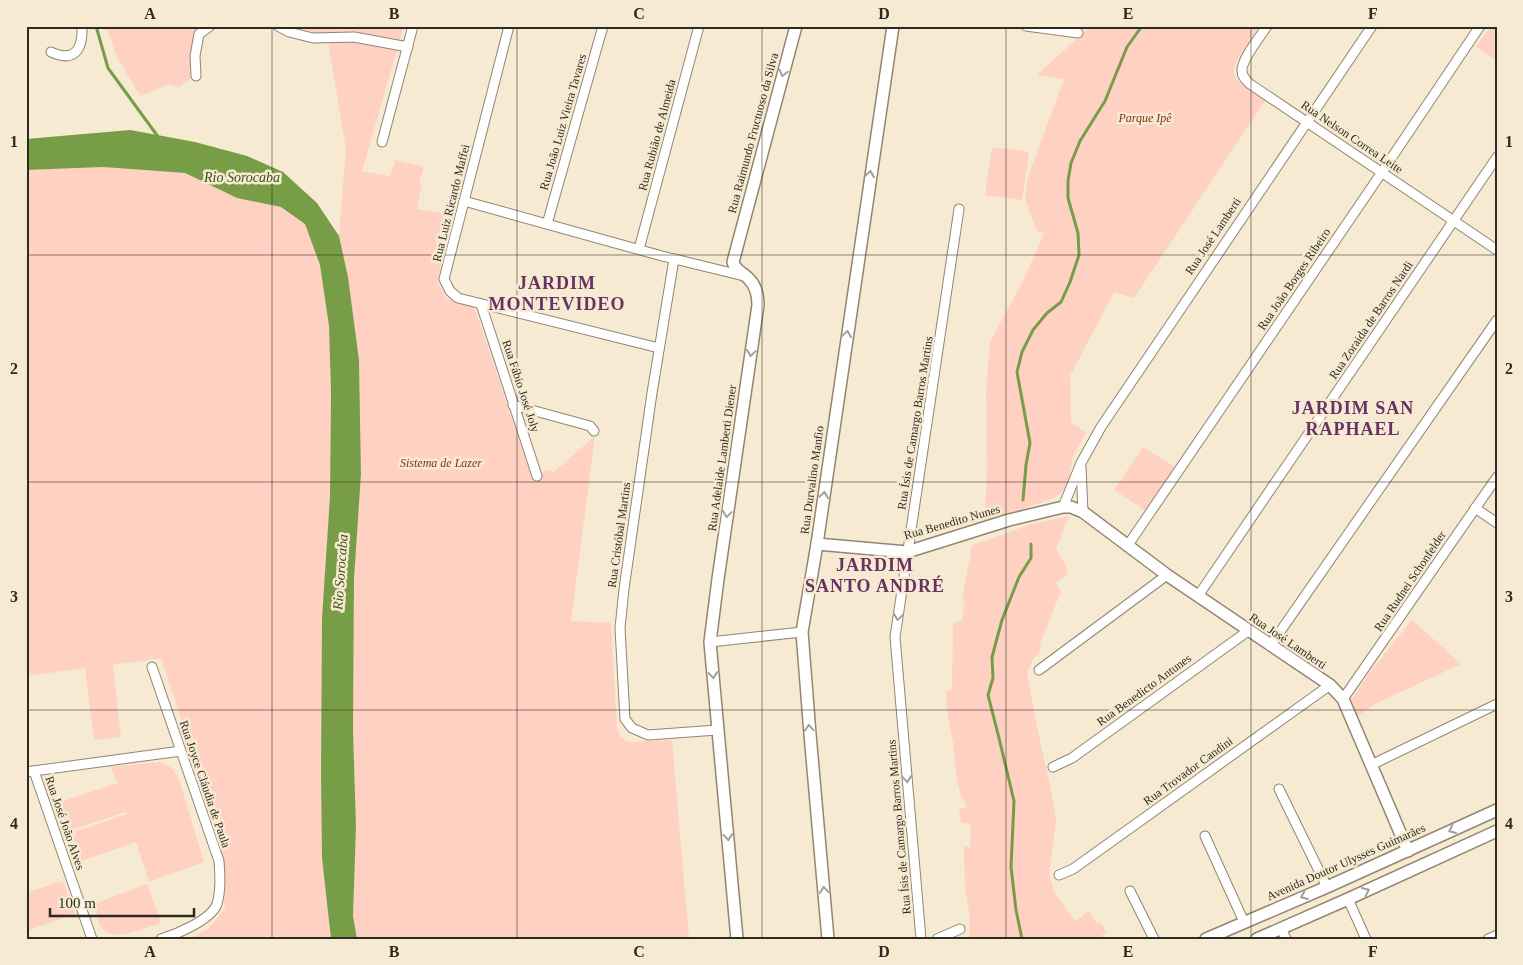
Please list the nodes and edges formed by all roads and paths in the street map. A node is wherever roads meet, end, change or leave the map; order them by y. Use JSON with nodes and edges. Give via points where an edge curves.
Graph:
{"nodes":[{"id":1,"x":82,"y":26,"type":"edge"},
{"id":2,"x":278,"y":26,"type":"edge"},
{"id":3,"x":413,"y":26,"type":"edge"},
{"id":4,"x":509,"y":26,"type":"edge"},
{"id":5,"x":604,"y":26,"type":"edge"},
{"id":6,"x":699,"y":26,"type":"edge"},
{"id":7,"x":796,"y":26,"type":"edge"},
{"id":8,"x":893,"y":26,"type":"edge"},
{"id":9,"x":1026,"y":26,"type":"edge"},
{"id":10,"x":1267,"y":26,"type":"edge"},
{"id":11,"x":1372,"y":26,"type":"edge"},
{"id":12,"x":1480,"y":26,"type":"edge"},
{"id":13,"x":205,"y":28,"type":"edge"},
{"id":14,"x":1078,"y":33,"type":"dead end"},
{"id":15,"x":408,"y":47,"type":"junction"},
{"id":16,"x":51,"y":52,"type":"dead end"},
{"id":17,"x":196,"y":76,"type":"dead end"},
{"id":18,"x":1307,"y":122,"type":"junction"},
{"id":19,"x":382,"y":142,"type":"dead end"},
{"id":20,"x":1497,"y":157,"type":"edge"},
{"id":21,"x":1382,"y":172,"type":"junction"},
{"id":22,"x":464,"y":201,"type":"junction"},
{"id":23,"x":960,"y":209,"type":"dead end"},
{"id":24,"x":1454,"y":220,"type":"junction"},
{"id":25,"x":547,"y":224,"type":"junction"},
{"id":26,"x":737,"y":246,"type":"junction"},
{"id":27,"x":639,"y":250,"type":"junction"},
{"id":28,"x":1497,"y":250,"type":"edge"},
{"id":29,"x":674,"y":259,"type":"junction"},
{"id":30,"x":712,"y":268,"type":"junction"},
{"id":31,"x":749,"y":278,"type":"junction"},
{"id":32,"x":481,"y":304,"type":"junction"},
{"id":33,"x":1497,"y":320,"type":"edge"},
{"id":34,"x":659,"y":348,"type":"junction"},
{"id":35,"x":513,"y":405,"type":"junction"},
{"id":36,"x":594,"y":431,"type":"dead end"},
{"id":37,"x":1081,"y":463,"type":"junction"},
{"id":38,"x":537,"y":476,"type":"dead end"},
{"id":39,"x":1497,"y":476,"type":"edge"},
{"id":40,"x":1064,"y":507,"type":"junction"},
{"id":41,"x":1475,"y":508,"type":"junction"},
{"id":42,"x":1083,"y":512,"type":"junction"},
{"id":43,"x":1497,"y":523,"type":"edge"},
{"id":44,"x":817,"y":544,"type":"junction"},
{"id":45,"x":1128,"y":545,"type":"junction"},
{"id":46,"x":907,"y":552,"type":"junction"},
{"id":47,"x":1167,"y":575,"type":"junction"},
{"id":48,"x":1198,"y":596,"type":"junction"},
{"id":49,"x":1248,"y":631,"type":"junction"},
{"id":50,"x":802,"y":632,"type":"junction"},
{"id":51,"x":710,"y":642,"type":"junction"},
{"id":52,"x":1270,"y":646,"type":"junction"},
{"id":53,"x":152,"y":667,"type":"dead end"},
{"id":54,"x":1038,"y":670,"type":"dead end"},
{"id":55,"x":1330,"y":685,"type":"junction"},
{"id":56,"x":1344,"y":699,"type":"junction"},
{"id":57,"x":1497,"y":704,"type":"edge"},
{"id":58,"x":718,"y":730,"type":"junction"},
{"id":59,"x":180,"y":751,"type":"junction"},
{"id":60,"x":1371,"y":765,"type":"junction"},
{"id":61,"x":1054,"y":767,"type":"dead end"},
{"id":62,"x":30,"y":772,"type":"edge"},
{"id":63,"x":1278,"y":789,"type":"dead end"},
{"id":64,"x":1497,"y":810,"type":"edge"},
{"id":65,"x":1497,"y":831,"type":"edge"},
{"id":66,"x":1205,"y":836,"type":"dead end"},
{"id":67,"x":1408,"y":850,"type":"junction"},
{"id":68,"x":1059,"y":875,"type":"dead end"},
{"id":69,"x":1326,"y":887,"type":"junction"},
{"id":70,"x":1130,"y":891,"type":"dead end"},
{"id":71,"x":1348,"y":899,"type":"junction"},
{"id":72,"x":1244,"y":922,"type":"junction"},
{"id":73,"x":960,"y":929,"type":"dead end"},
{"id":74,"x":1283,"y":933,"type":"edge"},
{"id":75,"x":1497,"y":935,"type":"edge"},
{"id":76,"x":92,"y":939,"type":"edge"},
{"id":77,"x":161,"y":939,"type":"edge"},
{"id":78,"x":737,"y":939,"type":"edge"},
{"id":79,"x":828,"y":939,"type":"edge"},
{"id":80,"x":922,"y":939,"type":"edge"},
{"id":81,"x":937,"y":939,"type":"edge"},
{"id":82,"x":1154,"y":939,"type":"edge"},
{"id":83,"x":1206,"y":939,"type":"edge"},
{"id":84,"x":1257,"y":939,"type":"edge"},
{"id":85,"x":1366,"y":939,"type":"edge"},
{"id":86,"x":1488,"y":939,"type":"edge"}],
"edges":[{"from":1,"to":16,"type":"street","via":[[83,37],[73,55],[66,57]]},
{"from":2,"to":15,"type":"street","via":[[313,38],[354,38]]},
{"from":3,"to":15,"type":"street"},
{"from":4,"to":22,"type":"street","name":"Rua Luiz Ricardo Maffei"},
{"from":5,"to":25,"type":"street","name":"Rua João Luiz Vieira Tavares"},
{"from":6,"to":27,"type":"street","name":"Rua Rubião de Almeida"},
{"from":7,"to":26,"type":"street","name":"Rua Raimundo Fructuoso da Silva","one_way":true},
{"from":44,"to":8,"type":"street","name":"Rua Durvalino Manfio","one_way":true},
{"from":9,"to":14,"type":"street"},
{"from":10,"to":18,"type":"street","name":"Rua Nelson Correa Leite","via":[[1243,63],[1243,78]]},
{"from":11,"to":18,"type":"street","name":"Rua José Lamberti"},
{"from":12,"to":21,"type":"street","name":"Rua João Borges Ribeiro"},
{"from":13,"to":17,"type":"street","via":[[197,42]]},
{"from":15,"to":19,"type":"street"},
{"from":18,"to":21,"type":"street","name":"Rua Nelson Correa Leite"},
{"from":18,"to":37,"type":"street","name":"Rua José Lamberti","via":[[1101,427]]},
{"from":20,"to":24,"type":"street","name":"Rua Zoraida de Barros Nardi"},
{"from":21,"to":24,"type":"street","name":"Rua Nelson Correa Leite"},
{"from":21,"to":45,"type":"street","name":"Rua João Borges Ribeiro"},
{"from":22,"to":25,"type":"street"},
{"from":22,"to":32,"type":"street","name":"Rua Luiz Ricardo Maffei","via":[[444,280],[458,298]]},
{"from":23,"to":46,"type":"street","name":"Rua Ísis de Camargo Barros Martins"},
{"from":24,"to":28,"type":"street","name":"Rua Nelson Correa Leite"},
{"from":24,"to":48,"type":"street","name":"Rua Zoraida de Barros Nardi"},
{"from":25,"to":27,"type":"street"},
{"from":26,"to":30,"type":"street","name":"Rua Raimundo Fructuoso da Silva","via":[[732,258]]},
{"from":26,"to":31,"type":"street","name":"Rua Raimundo Fructuoso da Silva","via":[[733,265]]},
{"from":27,"to":29,"type":"street"},
{"from":29,"to":30,"type":"street"},
{"from":29,"to":34,"type":"street","name":"Rua Cristóbal Martins"},
{"from":30,"to":31,"type":"street"},
{"from":31,"to":51,"type":"street","name":"Rua Adelaide Lamberti Diener","one_way":true,"via":[[754,284],[758,305]]},
{"from":32,"to":34,"type":"street","name":"Rua Luiz Ricardo Maffei"},
{"from":32,"to":35,"type":"street","name":"Rua Fábio José Joly"},
{"from":33,"to":52,"type":"street"},
{"from":34,"to":58,"type":"street","name":"Rua Cristóbal Martins","via":[[620,628],[625,719],[632,728],[648,735]]},
{"from":35,"to":36,"type":"street","via":[[590,426]]},
{"from":35,"to":38,"type":"street","name":"Rua Fábio José Joly"},
{"from":37,"to":40,"type":"street","name":"Rua José Lamberti"},
{"from":37,"to":42,"type":"street"},
{"from":39,"to":41,"type":"street","name":"Rua Rudnei Schonfelder"},
{"from":40,"to":42,"type":"street","name":"Rua José Lamberti"},
{"from":40,"to":46,"type":"street","name":"Rua Benedito Nunes","via":[[1009,520]]},
{"from":41,"to":43,"type":"street"},
{"from":41,"to":56,"type":"street","name":"Rua Rudnei Schonfelder"},
{"from":42,"to":45,"type":"street","name":"Rua José Lamberti"},
{"from":44,"to":46,"type":"street","name":"Rua Benedito Nunes"},
{"from":44,"to":50,"type":"street","name":"Rua Durvalino Manfio"},
{"from":45,"to":47,"type":"street","name":"Rua José Lamberti"},
{"from":46,"to":80,"type":"street","name":"Rua Ísis de Camargo Barros Martins","one_way":true,"via":[[895,637]]},
{"from":47,"to":48,"type":"street","name":"Rua José Lamberti"},
{"from":47,"to":54,"type":"street"},
{"from":48,"to":49,"type":"street","name":"Rua José Lamberti"},
{"from":49,"to":52,"type":"street","name":"Rua José Lamberti"},
{"from":49,"to":61,"type":"street","name":"Rua Benedicto Antunes","via":[[1072,758]]},
{"from":50,"to":51,"type":"street"},
{"from":79,"to":50,"type":"street","name":"Rua Durvalino Manfio","one_way":true},
{"from":51,"to":58,"type":"street","name":"Rua Adelaide Lamberti Diener","one_way":true},
{"from":52,"to":55,"type":"street","name":"Rua José Lamberti"},
{"from":53,"to":59,"type":"street","name":"Rua Joyce Cláudia de Paula"},
{"from":55,"to":56,"type":"street","name":"Rua José Lamberti"},
{"from":55,"to":68,"type":"street","name":"Rua Trovador Candini","via":[[1073,869]]},
{"from":56,"to":60,"type":"street","name":"Rua José Lamberti"},
{"from":57,"to":60,"type":"street"},
{"from":58,"to":78,"type":"street","name":"Rua Adelaide Lamberti Diener","one_way":true},
{"from":59,"to":62,"type":"street"},
{"from":59,"to":77,"type":"street","name":"Rua Joyce Cláudia de Paula","via":[[219,861],[220,885],[216,906],[200,922]]},
{"from":60,"to":67,"type":"street","name":"Rua José Lamberti"},
{"from":62,"to":76,"type":"street","name":"Rua José João Alves"},
{"from":63,"to":69,"type":"street"},
{"from":64,"to":67,"type":"street","name":"Avenida Doutor Ulysses Guimarães","one_way":true},
{"from":71,"to":65,"type":"street","one_way":true},
{"from":66,"to":72,"type":"street"},
{"from":67,"to":69,"type":"street","name":"Avenida Doutor Ulysses Guimarães"},
{"from":69,"to":72,"type":"street","name":"Avenida Doutor Ulysses Guimarães","one_way":true},
{"from":70,"to":82,"type":"street"},
{"from":71,"to":74,"type":"street"},
{"from":71,"to":85,"type":"street"},
{"from":72,"to":83,"type":"street","name":"Avenida Doutor Ulysses Guimarães"},
{"from":73,"to":81,"type":"street"},
{"from":74,"to":84,"type":"street"},
{"from":75,"to":86,"type":"street"}]}
